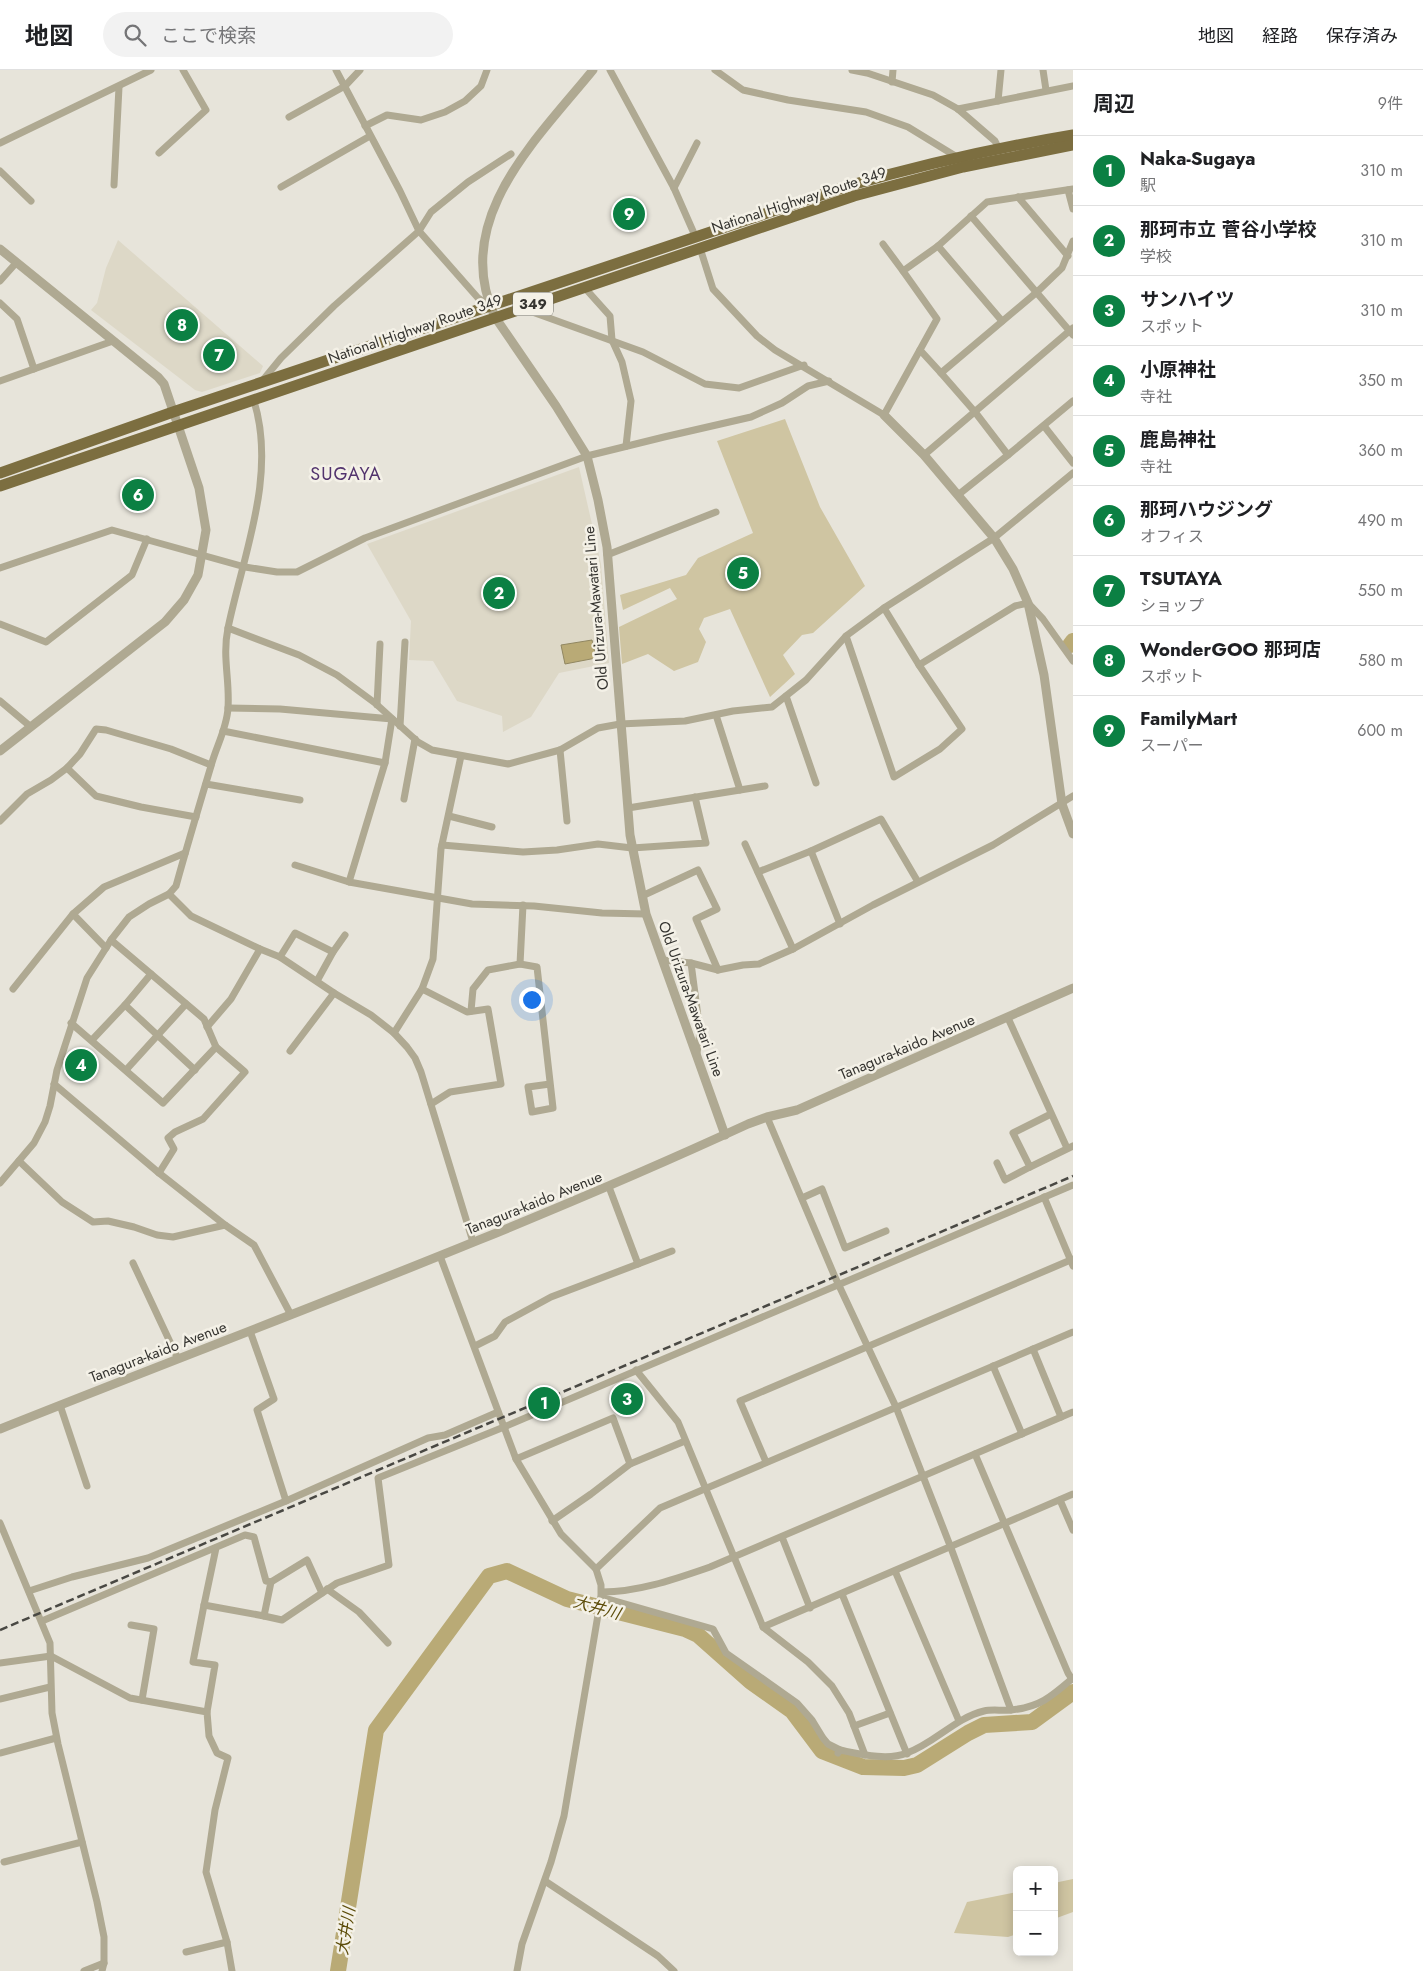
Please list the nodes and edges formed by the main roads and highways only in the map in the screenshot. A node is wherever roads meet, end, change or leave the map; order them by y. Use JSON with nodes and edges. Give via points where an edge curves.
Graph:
{"nodes":[{"id":1,"x":1073,"y":134,"type":"edge"},
{"id":2,"x":1073,"y":145,"type":"edge"},
{"id":3,"x":698,"y":243,"type":"junction"},
{"id":4,"x":492,"y":312,"type":"junction"},
{"id":5,"x":0,"y":473,"type":"edge"},
{"id":6,"x":0,"y":486,"type":"edge"}],
"edges":[{"from":1,"to":3,"type":"highway","name":"National Highway Route 349","number":"349","via":[[998,147],[848,186]]},
{"from":2,"to":3,"type":"highway","name":"National Highway Route 349","number":"349","via":[[918,178]]},
{"from":3,"to":4,"type":"highway","name":"National Highway Route 349","number":"349"},
{"from":3,"to":4,"type":"highway","name":"National Highway Route 349","number":"349","via":[[522,308]]},
{"from":4,"to":5,"type":"highway","name":"National Highway Route 349","number":"349","via":[[261,383]]},
{"from":4,"to":6,"type":"highway","name":"National Highway Route 349","number":"349","via":[[254,401]]}]}
